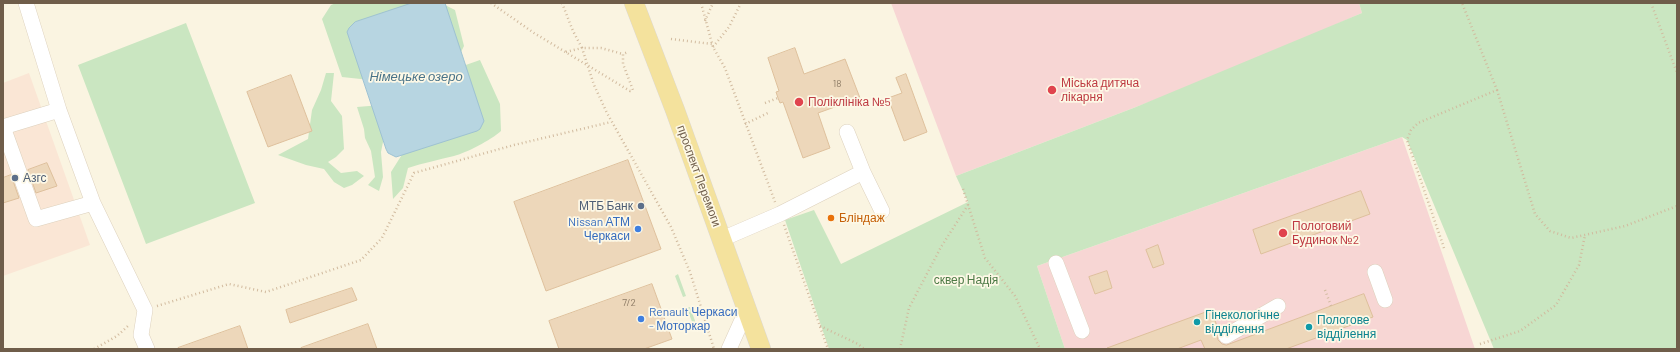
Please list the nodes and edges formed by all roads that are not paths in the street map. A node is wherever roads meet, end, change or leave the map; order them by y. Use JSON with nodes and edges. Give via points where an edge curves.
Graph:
{"nodes":[{"id":1,"x":26,"y":3,"type":"edge"},
{"id":2,"x":634,"y":3,"type":"edge"},
{"id":3,"x":59,"y":110,"type":"junction"},
{"id":4,"x":3,"y":127,"type":"edge"},
{"id":5,"x":847,"y":132,"type":"dead end"},
{"id":6,"x":863,"y":172,"type":"junction"},
{"id":7,"x":94,"y":203,"type":"junction"},
{"id":8,"x":882,"y":211,"type":"dead end"},
{"id":9,"x":722,"y":239,"type":"junction"},
{"id":10,"x":1056,"y":263,"type":"dead end"},
{"id":11,"x":1374,"y":272,"type":"dead end"},
{"id":12,"x":1385,"y":300,"type":"dead end"},
{"id":13,"x":1278,"y":306,"type":"dead end"},
{"id":14,"x":747,"y":309,"type":"junction"},
{"id":15,"x":1082,"y":331,"type":"dead end"},
{"id":16,"x":1226,"y":336,"type":"dead end"},
{"id":17,"x":146,"y":349,"type":"edge"},
{"id":18,"x":729,"y":349,"type":"edge"},
{"id":19,"x":762,"y":349,"type":"edge"}],
"edges":[{"from":1,"to":3,"type":"street"},
{"from":2,"to":9,"type":"main road","name":"проспект Перемоги"},
{"from":3,"to":4,"type":"street"},
{"from":3,"to":7,"type":"street"},
{"from":4,"to":7,"type":"street","via":[[36,220]]},
{"from":5,"to":6,"type":"street"},
{"from":6,"to":8,"type":"street"},
{"from":6,"to":9,"type":"street","via":[[780,214]]},
{"from":7,"to":17,"type":"street","via":[[145,310],[142,335]]},
{"from":9,"to":14,"type":"main road","name":"проспект Перемоги"},
{"from":10,"to":15,"type":"street"},
{"from":11,"to":12,"type":"street"},
{"from":13,"to":16,"type":"street"},
{"from":14,"to":18,"type":"street"},
{"from":14,"to":19,"type":"main road","name":"проспект Перемоги"}]}
